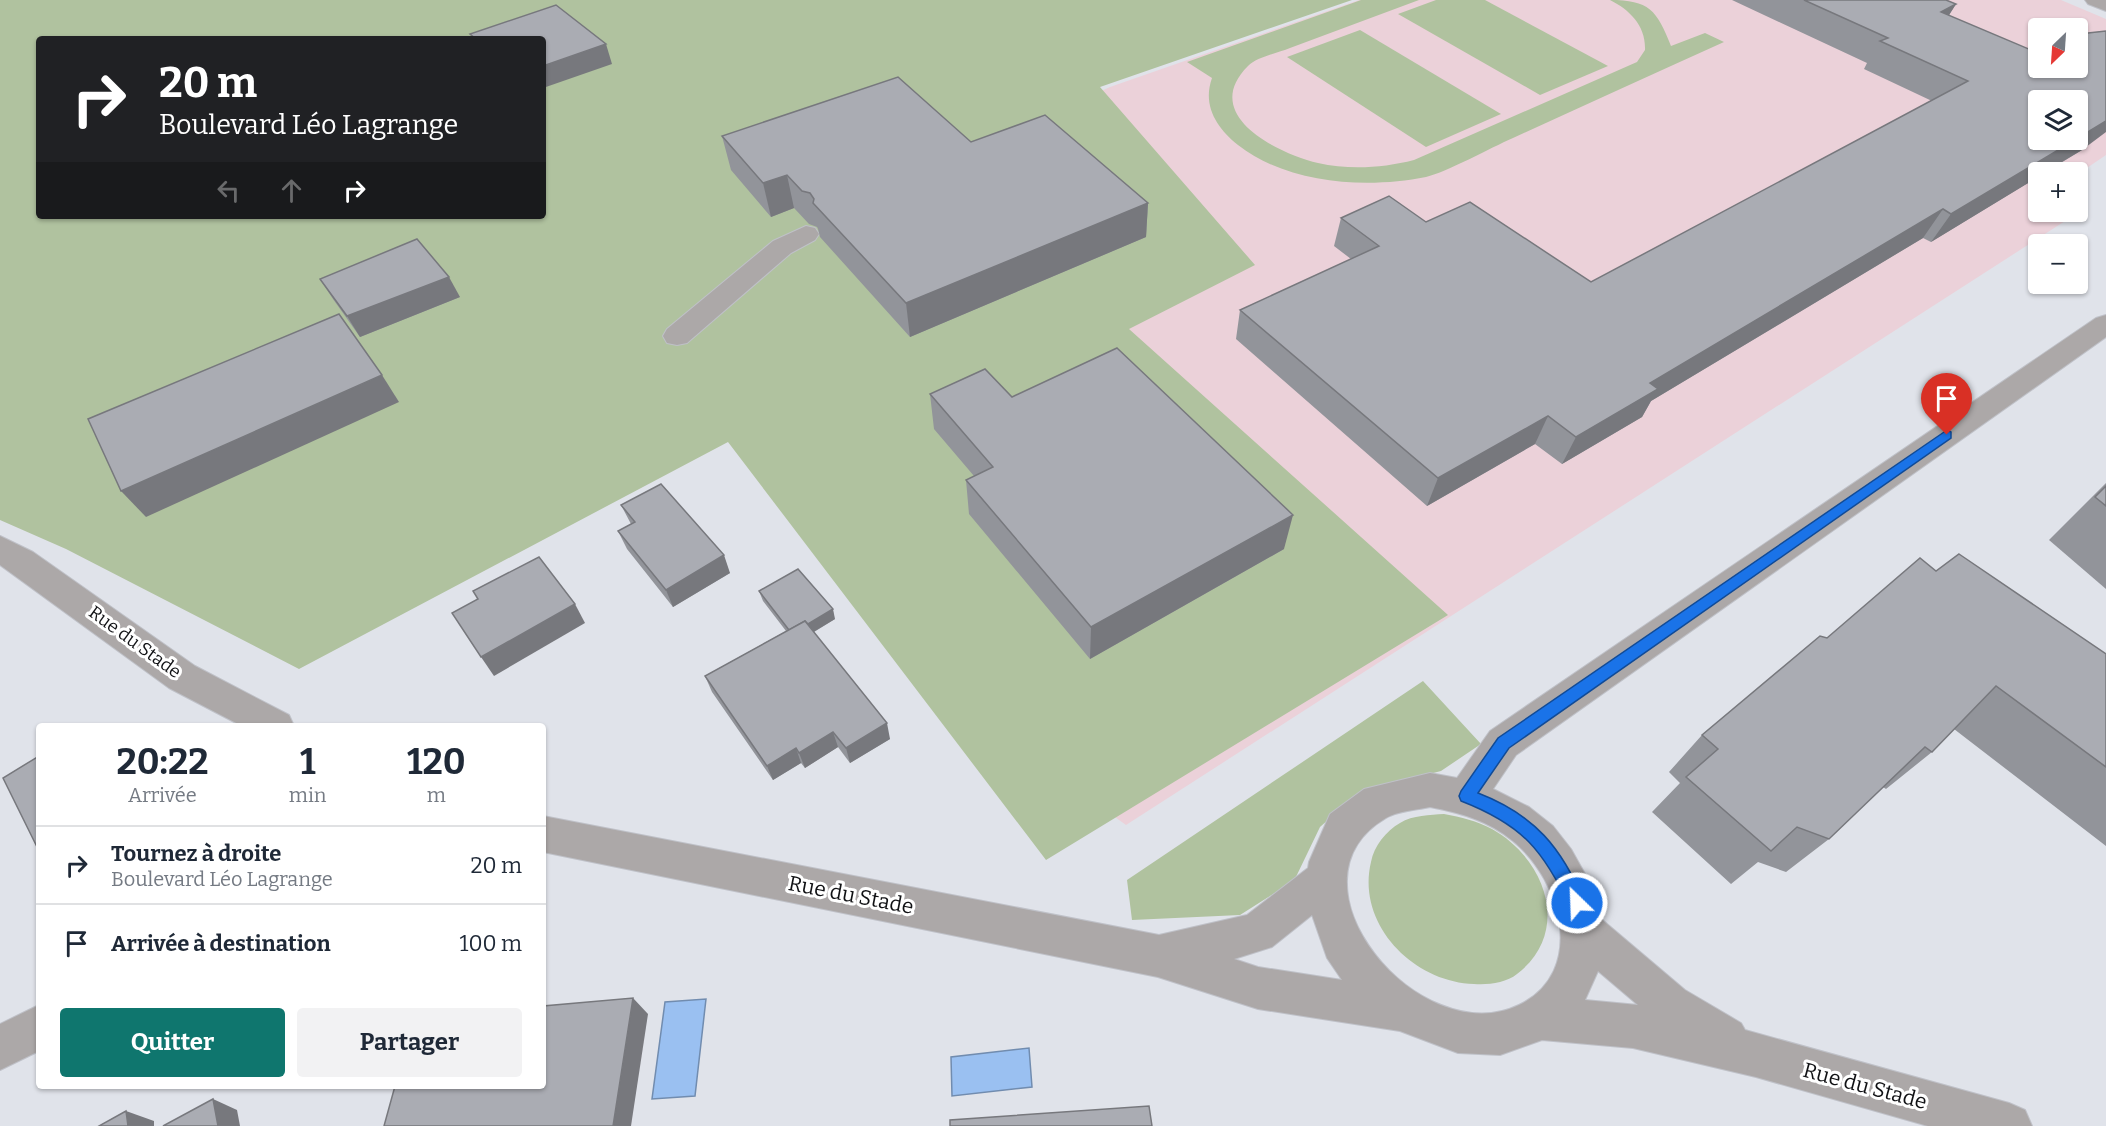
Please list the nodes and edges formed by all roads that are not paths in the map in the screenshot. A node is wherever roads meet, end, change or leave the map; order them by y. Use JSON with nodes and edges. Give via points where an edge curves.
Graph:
{"nodes":[{"id":1,"x":2095,"y":0,"type":"edge"},
{"id":2,"x":2106,"y":5,"type":"edge"},
{"id":3,"x":806,"y":234,"type":"dead end"},
{"id":4,"x":2106,"y":324,"type":"edge"},
{"id":5,"x":677,"y":336,"type":"dead end"},
{"id":6,"x":0,"y":549,"type":"edge"},
{"id":7,"x":270,"y":723,"type":"edge"},
{"id":8,"x":1467,"y":796,"type":"junction"},
{"id":9,"x":546,"y":835,"type":"edge"},
{"id":10,"x":1326,"y":879,"type":"junction"},
{"id":11,"x":1582,"y":930,"type":"junction"},
{"id":12,"x":1158,"y":956,"type":"junction"},
{"id":13,"x":1399,"y":1010,"type":"junction"},
{"id":14,"x":1541,"y":1018,"type":"junction"},
{"id":15,"x":36,"y":1029,"type":"edge"},
{"id":16,"x":0,"y":1048,"type":"edge"},
{"id":17,"x":1756,"y":1055,"type":"junction"},
{"id":18,"x":2009,"y":1126,"type":"edge"}],
"edges":[{"from":1,"to":2,"type":"street"},
{"from":3,"to":5,"type":"street","via":[[782,248]]},
{"from":4,"to":8,"type":"street","via":[[1503,743]]},
{"from":6,"to":7,"type":"street","name":"Rue du Stade","via":[[182,677]]},
{"from":8,"to":10,"type":"street","via":[[1430,790],[1407,792],[1371,805],[1351,820],[1340,835]]},
{"from":8,"to":11,"type":"street","via":[[1491,805],[1538,839],[1573,891]]},
{"from":9,"to":12,"type":"street","name":"Rue du Stade"},
{"from":10,"to":12,"type":"street","name":"Rue du Stade","via":[[1257,933]]},
{"from":10,"to":13,"type":"street","via":[[1329,914],[1348,958],[1360,975]]},
{"from":11,"to":14,"type":"street","via":[[1582,955],[1573,982]]},
{"from":11,"to":17,"type":"street","name":"Rue du Stade","via":[[1670,1005]]},
{"from":12,"to":13,"type":"street","name":"Rue du Stade","via":[[1258,988]]},
{"from":13,"to":14,"type":"street","via":[[1440,1028],[1479,1034],[1503,1033]]},
{"from":14,"to":17,"type":"street","name":"Rue du Stade","via":[[1633,1026]]},
{"from":15,"to":16,"type":"street"},
{"from":17,"to":18,"type":"street","name":"Rue du Stade"}]}
